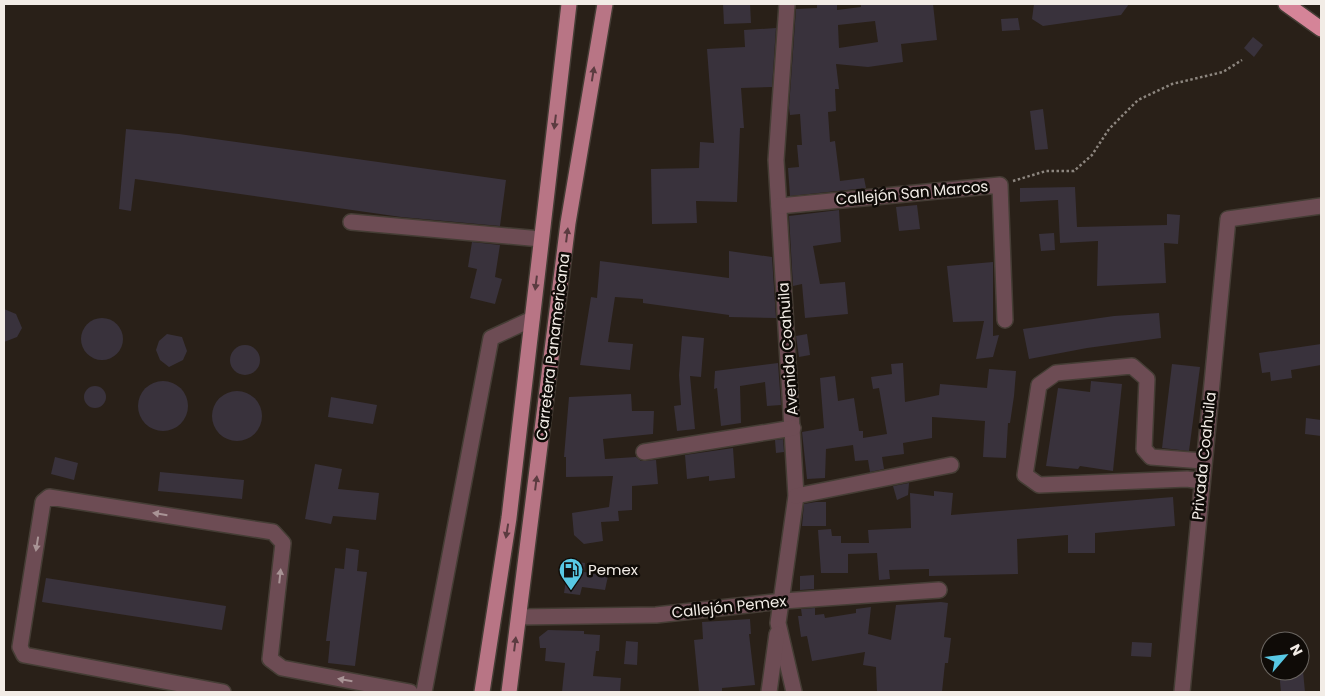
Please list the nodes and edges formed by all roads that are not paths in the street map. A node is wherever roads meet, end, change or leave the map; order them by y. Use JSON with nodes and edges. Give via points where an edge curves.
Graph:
{"nodes":[{"id":1,"x":569,"y":4,"type":"edge"},
{"id":2,"x":605,"y":4,"type":"edge"},
{"id":3,"x":787,"y":4,"type":"edge"},
{"id":4,"x":1286,"y":4,"type":"edge"},
{"id":5,"x":1321,"y":29,"type":"edge"},
{"id":6,"x":779,"y":206,"type":"junction"},
{"id":7,"x":1321,"y":206,"type":"edge"},
{"id":8,"x":351,"y":222,"type":"dead end"},
{"id":9,"x":541,"y":239,"type":"junction"},
{"id":10,"x":532,"y":319,"type":"junction"},
{"id":11,"x":1005,"y":320,"type":"dead end"},
{"id":12,"x":793,"y":428,"type":"junction"},
{"id":13,"x":644,"y":452,"type":"dead end"},
{"id":14,"x":1203,"y":461,"type":"junction"},
{"id":15,"x":951,"y":465,"type":"dead end"},
{"id":16,"x":1201,"y":482,"type":"junction"},
{"id":17,"x":796,"y":496,"type":"junction"},
{"id":18,"x":938,"y":590,"type":"dead end"},
{"id":19,"x":782,"y":601,"type":"junction"},
{"id":20,"x":518,"y":617,"type":"junction"},
{"id":21,"x":778,"y":623,"type":"junction"},
{"id":22,"x":223,"y":692,"type":"edge"},
{"id":23,"x":410,"y":692,"type":"edge"},
{"id":24,"x":424,"y":692,"type":"edge"},
{"id":25,"x":482,"y":692,"type":"edge"},
{"id":26,"x":509,"y":692,"type":"edge"},
{"id":27,"x":769,"y":692,"type":"edge"},
{"id":28,"x":794,"y":692,"type":"edge"},
{"id":29,"x":1182,"y":692,"type":"edge"}],
"edges":[{"from":1,"to":9,"type":"main road","name":"Carretera Panamericana","one_way":true},
{"from":20,"to":2,"type":"main road","name":"Carretera Panamericana","one_way":true,"via":[[568,222]]},
{"from":3,"to":6,"type":"street","name":"Avenida Coahuila","via":[[776,160]]},
{"from":4,"to":5,"type":"highway"},
{"from":6,"to":11,"type":"street","name":"Callejón San Marcos","via":[[1000,185]]},
{"from":6,"to":12,"type":"street","name":"Avenida Coahuila"},
{"from":7,"to":14,"type":"street","name":"Privada Coahuila","via":[[1228,219]]},
{"from":8,"to":9,"type":"street"},
{"from":9,"to":10,"type":"main road","name":"Carretera Panamericana","one_way":true},
{"from":10,"to":24,"type":"street","via":[[491,338]]},
{"from":10,"to":25,"type":"main road","name":"Carretera Panamericana","one_way":true,"via":[[509,518]]},
{"from":12,"to":13,"type":"street"},
{"from":12,"to":17,"type":"street","name":"Avenida Coahuila"},
{"from":14,"to":16,"type":"street","name":"Privada Coahuila"},
{"from":14,"to":16,"type":"street","via":[[1151,457],[1144,449],[1147,379],[1132,366],[1056,373],[1038,385],[1025,475],[1039,486],[1187,479]]},
{"from":15,"to":17,"type":"street"},
{"from":16,"to":29,"type":"street","name":"Privada Coahuila"},
{"from":17,"to":19,"type":"street","name":"Avenida Coahuila"},
{"from":18,"to":19,"type":"street","name":"Callejón Pemex"},
{"from":19,"to":20,"type":"street","name":"Callejón Pemex","via":[[656,615]]},
{"from":19,"to":21,"type":"street","name":"Avenida Coahuila"},
{"from":26,"to":20,"type":"main road","name":"Carretera Panamericana","one_way":true},
{"from":21,"to":27,"type":"street"},
{"from":21,"to":28,"type":"street","name":"Avenida Coahuila"},
{"from":23,"to":22,"type":"street","one_way":true,"via":[[282,668],[270,659],[284,543],[273,532],[49,497],[44,502],[21,638],[20,647],[24,655]]}]}
